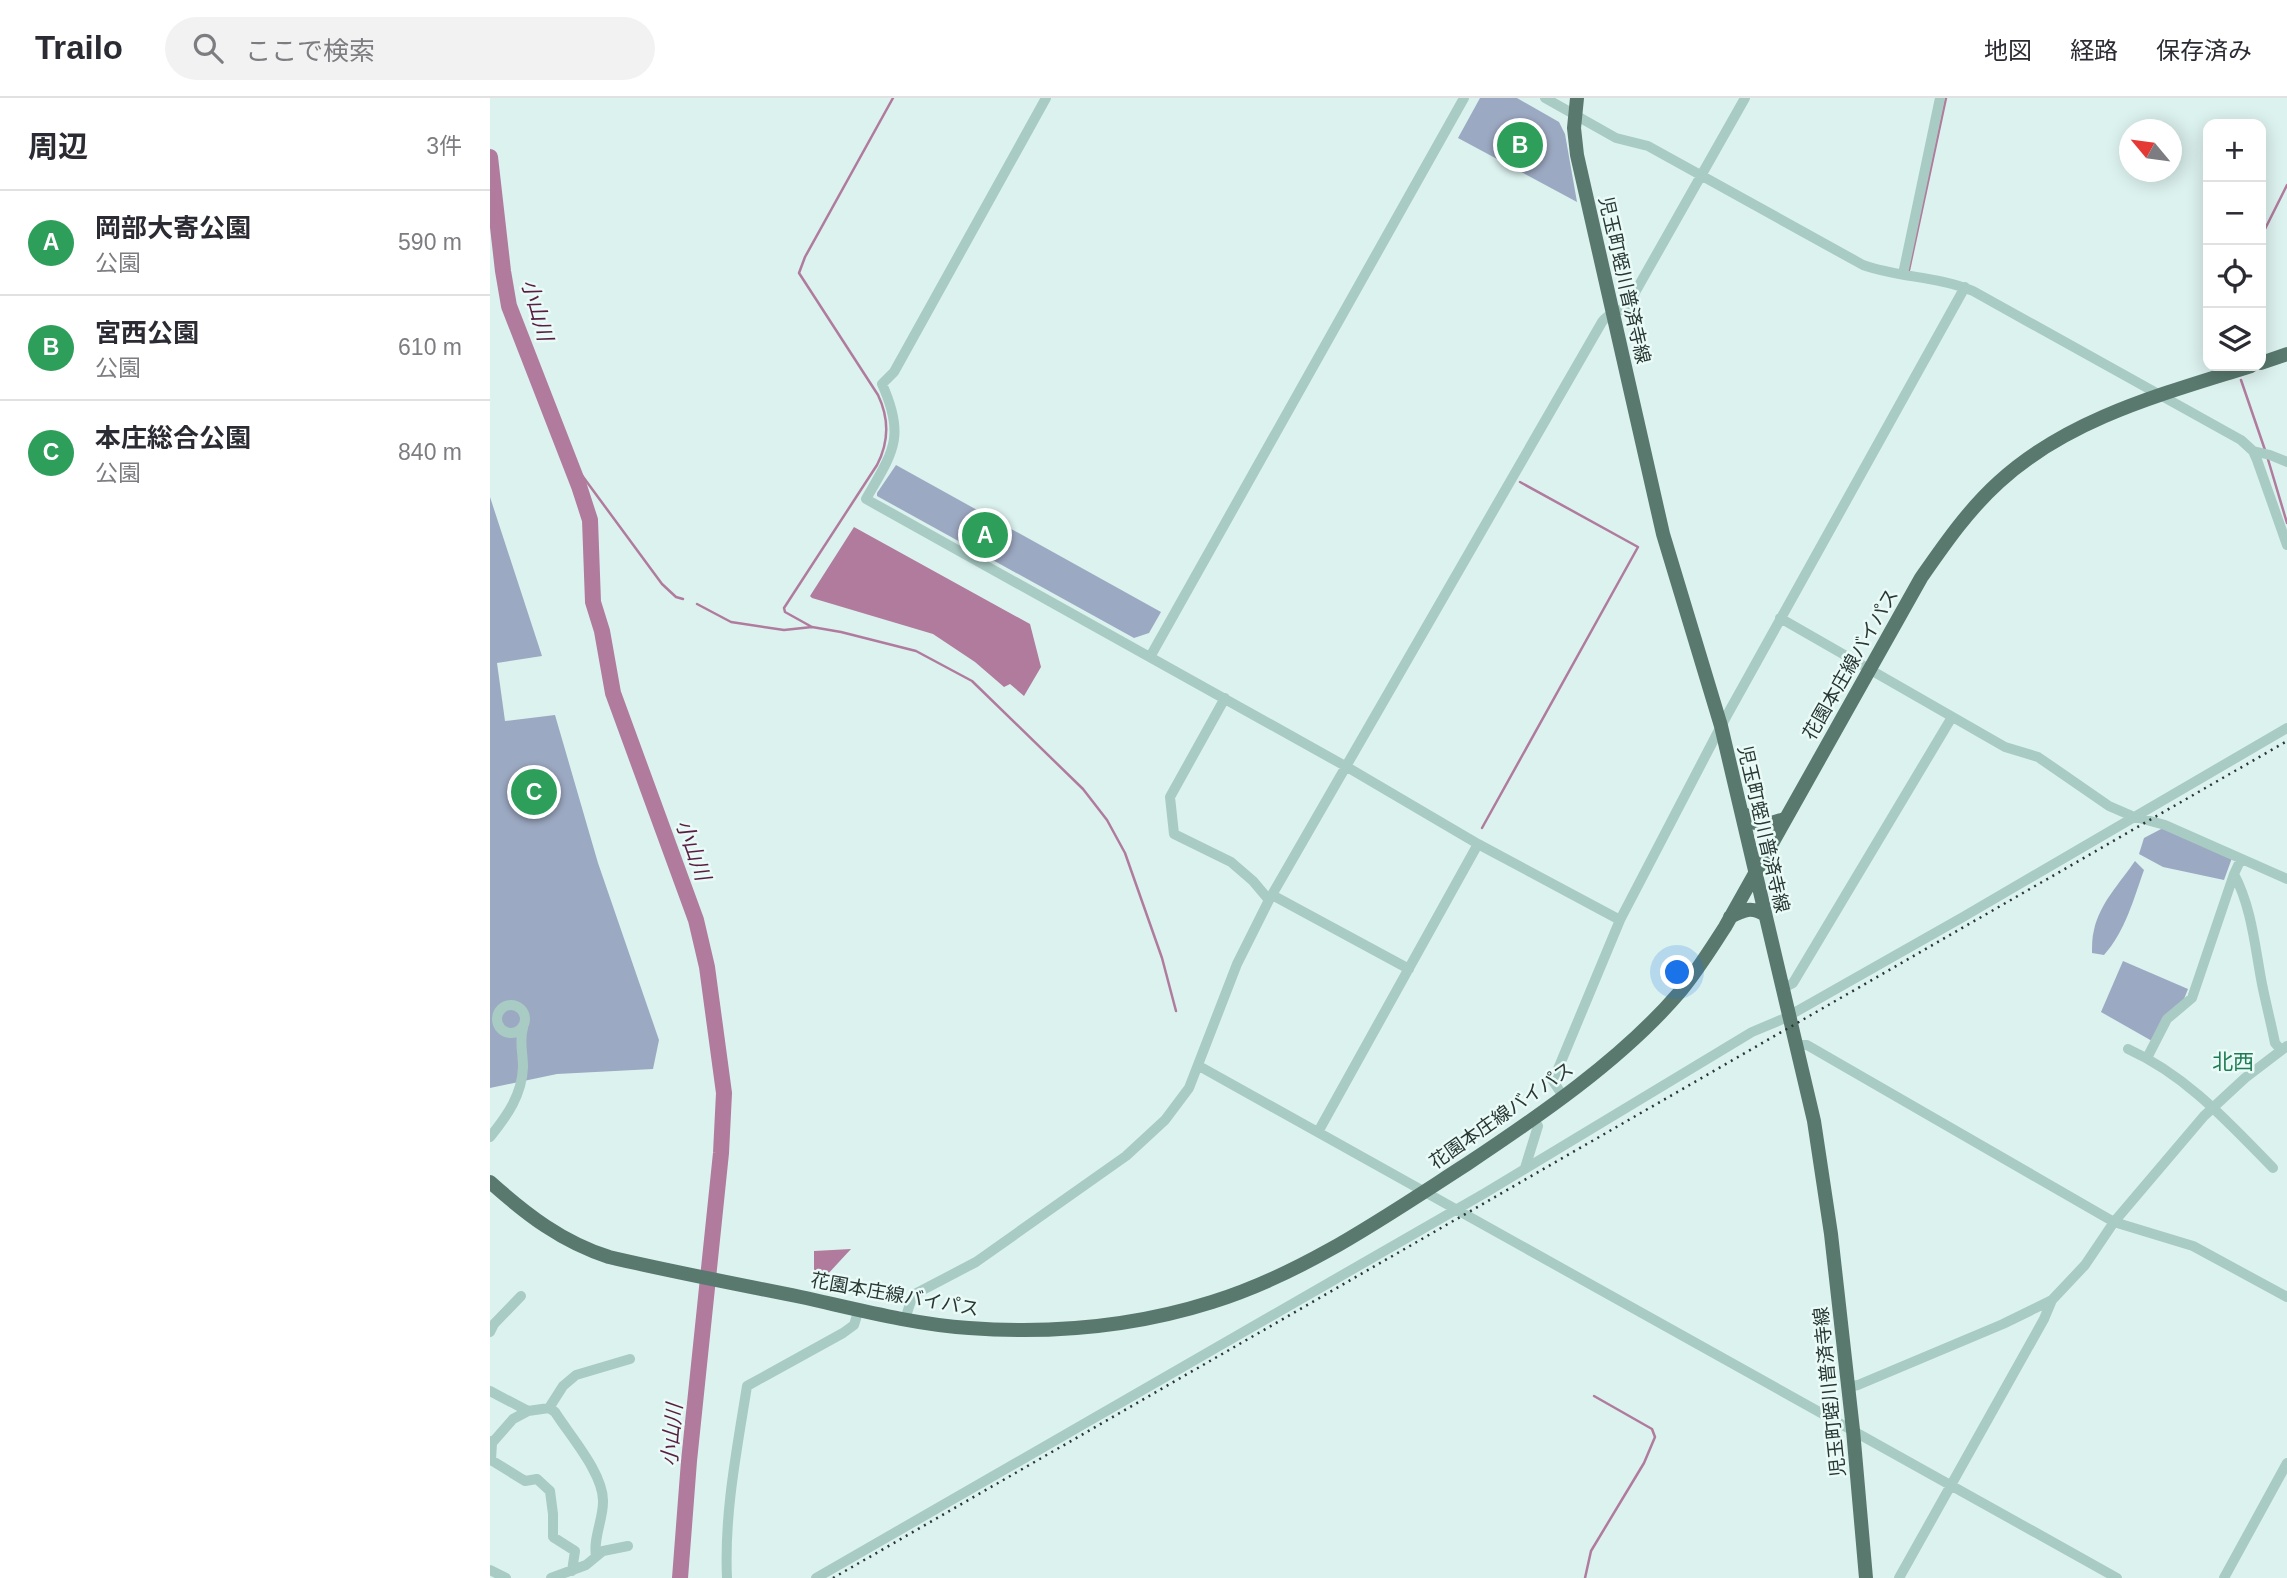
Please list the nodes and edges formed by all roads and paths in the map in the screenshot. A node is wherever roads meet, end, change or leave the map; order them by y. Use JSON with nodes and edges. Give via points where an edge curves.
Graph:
{"nodes":[{"id":1,"x":1046,"y":98,"type":"edge"},
{"id":2,"x":1464,"y":98,"type":"edge"},
{"id":3,"x":1545,"y":98,"type":"edge"},
{"id":4,"x":1577,"y":98,"type":"edge"},
{"id":5,"x":1745,"y":98,"type":"edge"},
{"id":6,"x":1940,"y":98,"type":"edge"},
{"id":7,"x":1575,"y":114,"type":"junction"},
{"id":8,"x":1701,"y":176,"type":"junction"},
{"id":9,"x":1903,"y":274,"type":"junction"},
{"id":10,"x":1965,"y":287,"type":"junction"},
{"id":11,"x":1612,"y":312,"type":"junction"},
{"id":12,"x":2287,"y":354,"type":"edge"},
{"id":13,"x":2266,"y":361,"type":"edge"},
{"id":14,"x":2236,"y":371,"type":"edge"},
{"id":15,"x":2161,"y":396,"type":"junction"},
{"id":16,"x":2253,"y":451,"type":"junction"},
{"id":17,"x":2287,"y":462,"type":"edge"},
{"id":18,"x":2287,"y":545,"type":"edge"},
{"id":19,"x":1780,"y":618,"type":"junction"},
{"id":20,"x":1150,"y":657,"type":"junction"},
{"id":21,"x":1870,"y":669,"type":"junction"},
{"id":22,"x":1225,"y":698,"type":"junction"},
{"id":23,"x":1952,"y":717,"type":"junction"},
{"id":24,"x":1721,"y":726,"type":"junction"},
{"id":25,"x":2287,"y":728,"type":"edge"},
{"id":26,"x":1347,"y":767,"type":"junction"},
{"id":27,"x":1741,"y":809,"type":"junction"},
{"id":28,"x":2132,"y":816,"type":"junction"},
{"id":29,"x":1784,"y":819,"type":"junction"},
{"id":30,"x":1478,"y":844,"type":"junction"},
{"id":31,"x":2241,"y":859,"type":"junction"},
{"id":32,"x":1755,"y":869,"type":"junction"},
{"id":33,"x":2234,"y":874,"type":"junction"},
{"id":34,"x":2287,"y":879,"type":"edge"},
{"id":35,"x":1271,"y":897,"type":"junction"},
{"id":36,"x":1765,"y":915,"type":"junction"},
{"id":37,"x":1730,"y":917,"type":"junction"},
{"id":38,"x":1620,"y":920,"type":"junction"},
{"id":39,"x":1409,"y":969,"type":"junction"},
{"id":40,"x":1783,"y":988,"type":"junction"},
{"id":41,"x":1788,"y":1016,"type":"junction"},
{"id":42,"x":494,"y":1022,"type":"edge"},
{"id":43,"x":523,"y":1028,"type":"junction"},
{"id":44,"x":510,"y":1034,"type":"junction"},
{"id":45,"x":519,"y":1041,"type":"junction"},
{"id":46,"x":1797,"y":1045,"type":"junction"},
{"id":47,"x":2284,"y":1048,"type":"edge"},
{"id":48,"x":2128,"y":1049,"type":"dead end"},
{"id":49,"x":2147,"y":1058,"type":"junction"},
{"id":50,"x":1199,"y":1066,"type":"junction"},
{"id":51,"x":1563,"y":1096,"type":"junction"},
{"id":52,"x":2213,"y":1108,"type":"junction"},
{"id":53,"x":1532,"y":1118,"type":"junction"},
{"id":54,"x":1318,"y":1132,"type":"junction"},
{"id":55,"x":490,"y":1138,"type":"edge"},
{"id":56,"x":1525,"y":1168,"type":"junction"},
{"id":57,"x":2273,"y":1168,"type":"dead end"},
{"id":58,"x":490,"y":1182,"type":"edge"},
{"id":59,"x":1425,"y":1191,"type":"junction"},
{"id":60,"x":1456,"y":1209,"type":"junction"},
{"id":61,"x":2115,"y":1222,"type":"junction"},
{"id":62,"x":521,"y":1296,"type":"dead end"},
{"id":63,"x":2287,"y":1297,"type":"edge"},
{"id":64,"x":2052,"y":1300,"type":"junction"},
{"id":65,"x":859,"y":1309,"type":"junction"},
{"id":66,"x":905,"y":1319,"type":"junction"},
{"id":67,"x":490,"y":1332,"type":"edge"},
{"id":68,"x":630,"y":1359,"type":"dead end"},
{"id":69,"x":1848,"y":1387,"type":"junction"},
{"id":70,"x":490,"y":1391,"type":"edge"},
{"id":71,"x":549,"y":1408,"type":"junction"},
{"id":72,"x":528,"y":1411,"type":"junction"},
{"id":73,"x":1853,"y":1430,"type":"junction"},
{"id":74,"x":491,"y":1442,"type":"edge"},
{"id":75,"x":2287,"y":1464,"type":"edge"},
{"id":76,"x":1950,"y":1486,"type":"junction"},
{"id":77,"x":628,"y":1546,"type":"dead end"},
{"id":78,"x":596,"y":1556,"type":"junction"},
{"id":79,"x":490,"y":1570,"type":"edge"},
{"id":80,"x":572,"y":1571,"type":"junction"},
{"id":81,"x":506,"y":1578,"type":"edge"},
{"id":82,"x":551,"y":1578,"type":"edge"},
{"id":83,"x":727,"y":1578,"type":"edge"},
{"id":84,"x":816,"y":1578,"type":"edge"},
{"id":85,"x":1866,"y":1578,"type":"edge"},
{"id":86,"x":1899,"y":1578,"type":"edge"},
{"id":87,"x":2117,"y":1578,"type":"edge"},
{"id":88,"x":2224,"y":1578,"type":"edge"}],
"edges":[{"from":1,"to":20,"type":"street","via":[[894,372],[882,384],[894,413],[895,438],[890,458],[866,499]]},
{"from":2,"to":20,"type":"street"},
{"from":3,"to":7,"type":"street"},
{"from":4,"to":7,"type":"main road","name":"児玉町蛭川普済寺線"},
{"from":5,"to":8,"type":"street"},
{"from":6,"to":9,"type":"street"},
{"from":7,"to":8,"type":"street","via":[[1616,138],[1648,146]]},
{"from":7,"to":11,"type":"main road","name":"児玉町蛭川普済寺線","via":[[1577,155]]},
{"from":8,"to":9,"type":"street","via":[[1863,265]]},
{"from":8,"to":11,"type":"street","via":[[1629,303]]},
{"from":9,"to":10,"type":"street"},
{"from":10,"to":15,"type":"street"},
{"from":10,"to":19,"type":"street"},
{"from":11,"to":24,"type":"main road","name":"児玉町蛭川普済寺線","via":[[1663,534]]},
{"from":11,"to":26,"type":"street","via":[[1602,321]]},
{"from":12,"to":13,"type":"main road"},
{"from":14,"to":15,"type":"main road","name":"花園本庄線バイパス"},
{"from":15,"to":16,"type":"street"},
{"from":15,"to":21,"type":"main road","name":"花園本庄線バイパス","via":[[2097,418],[2028,459],[1998,483],[1953,532],[1921,578]]},
{"from":16,"to":17,"type":"street"},
{"from":16,"to":18,"type":"street"},
{"from":19,"to":21,"type":"street"},
{"from":19,"to":24,"type":"street"},
{"from":20,"to":22,"type":"street"},
{"from":21,"to":23,"type":"street"},
{"from":21,"to":29,"type":"main road","name":"花園本庄線バイパス"},
{"from":22,"to":26,"type":"street"},
{"from":22,"to":35,"type":"street","via":[[1170,797],[1174,834],[1231,862]]},
{"from":23,"to":28,"type":"street","via":[[2005,747],[2038,757],[2109,806]]},
{"from":23,"to":40,"type":"street","via":[[1793,983]]},
{"from":24,"to":27,"type":"main road","name":"児玉町蛭川普済寺線"},
{"from":24,"to":38,"type":"street"},
{"from":25,"to":28,"type":"street"},
{"from":26,"to":30,"type":"street"},
{"from":26,"to":35,"type":"street"},
{"from":27,"to":29,"type":"main road","via":[[1755,824]]},
{"from":27,"to":32,"type":"main road","name":"児玉町蛭川普済寺線"},
{"from":28,"to":31,"type":"street","via":[[2165,825]]},
{"from":28,"to":41,"type":"street"},
{"from":29,"to":32,"type":"main road","name":"花園本庄線バイパス"},
{"from":30,"to":38,"type":"street"},
{"from":30,"to":39,"type":"street"},
{"from":31,"to":33,"type":"street"},
{"from":31,"to":34,"type":"street"},
{"from":32,"to":36,"type":"main road","name":"児玉町蛭川普済寺線"},
{"from":32,"to":37,"type":"main road","name":"花園本庄線バイパス"},
{"from":33,"to":47,"type":"street","via":[[2256,945],[2275,1043]]},
{"from":33,"to":49,"type":"street","via":[[2192,998],[2167,1019]]},
{"from":35,"to":39,"type":"street"},
{"from":35,"to":50,"type":"street","via":[[1237,964]]},
{"from":36,"to":37,"type":"main road","via":[[1752,909]]},
{"from":36,"to":40,"type":"main road","name":"児玉町蛭川普済寺線"},
{"from":37,"to":51,"type":"main road","name":"花園本庄線バイパス","via":[[1703,960],[1644,1031]]},
{"from":38,"to":51,"type":"street","via":[[1553,1081]]},
{"from":39,"to":54,"type":"street"},
{"from":40,"to":41,"type":"main road","name":"児玉町蛭川普済寺線"},
{"from":41,"to":46,"type":"main road","name":"児玉町蛭川普済寺線"},
{"from":41,"to":56,"type":"street","via":[[1752,1032]]},
{"from":42,"to":43,"type":"street","via":[[505,1006],[518,1006],[526,1018]]},
{"from":42,"to":44,"type":"street"},
{"from":43,"to":44,"type":"street"},
{"from":43,"to":45,"type":"street"},
{"from":44,"to":45,"type":"street"},
{"from":45,"to":55,"type":"street","via":[[521,1085]]},
{"from":46,"to":61,"type":"street","via":[[1807,1045]]},
{"from":46,"to":69,"type":"main road","name":"児玉町蛭川普済寺線","via":[[1821,1162]]},
{"from":47,"to":52,"type":"street"},
{"from":48,"to":49,"type":"street"},
{"from":49,"to":52,"type":"street"},
{"from":50,"to":54,"type":"street"},
{"from":50,"to":66,"type":"street","via":[[1184,1097],[1138,1146],[961,1271],[913,1295]]},
{"from":51,"to":53,"type":"main road","name":"花園本庄線バイパス"},
{"from":52,"to":57,"type":"street"},
{"from":52,"to":61,"type":"street"},
{"from":53,"to":56,"type":"street","via":[[1538,1126]]},
{"from":53,"to":59,"type":"main road","name":"花園本庄線バイパス"},
{"from":54,"to":59,"type":"street"},
{"from":56,"to":60,"type":"street"},
{"from":58,"to":65,"type":"main road","name":"花園本庄線バイパス","via":[[521,1211],[584,1249]]},
{"from":59,"to":60,"type":"street"},
{"from":59,"to":66,"type":"main road","name":"花園本庄線バイパス","via":[[1336,1247],[1201,1305],[1125,1323],[1042,1331],[966,1328]]},
{"from":60,"to":73,"type":"street"},
{"from":60,"to":84,"type":"street"},
{"from":61,"to":63,"type":"street","via":[[2193,1246]]},
{"from":61,"to":64,"type":"street","via":[[2085,1265]]},
{"from":62,"to":67,"type":"street"},
{"from":64,"to":69,"type":"street"},
{"from":64,"to":76,"type":"street"},
{"from":65,"to":66,"type":"main road","name":"花園本庄線バイパス"},
{"from":65,"to":83,"type":"street","via":[[854,1325],[844,1333],[747,1386],[732,1480]]},
{"from":68,"to":71,"type":"street","via":[[576,1375]]},
{"from":69,"to":73,"type":"main road","name":"児玉町蛭川普済寺線"},
{"from":70,"to":72,"type":"street"},
{"from":71,"to":72,"type":"street"},
{"from":71,"to":78,"type":"street","via":[[596,1471],[604,1501]]},
{"from":72,"to":74,"type":"street","via":[[513,1419]]},
{"from":73,"to":76,"type":"street"},
{"from":73,"to":85,"type":"main road","name":"児玉町蛭川普済寺線"},
{"from":74,"to":80,"type":"street","via":[[491,1460],[525,1481],[537,1479],[550,1490],[553,1538],[575,1551]]},
{"from":75,"to":88,"type":"street"},
{"from":76,"to":86,"type":"street"},
{"from":76,"to":87,"type":"street"},
{"from":77,"to":78,"type":"street"},
{"from":78,"to":80,"type":"street"},
{"from":79,"to":81,"type":"street"},
{"from":80,"to":82,"type":"street"}]}
